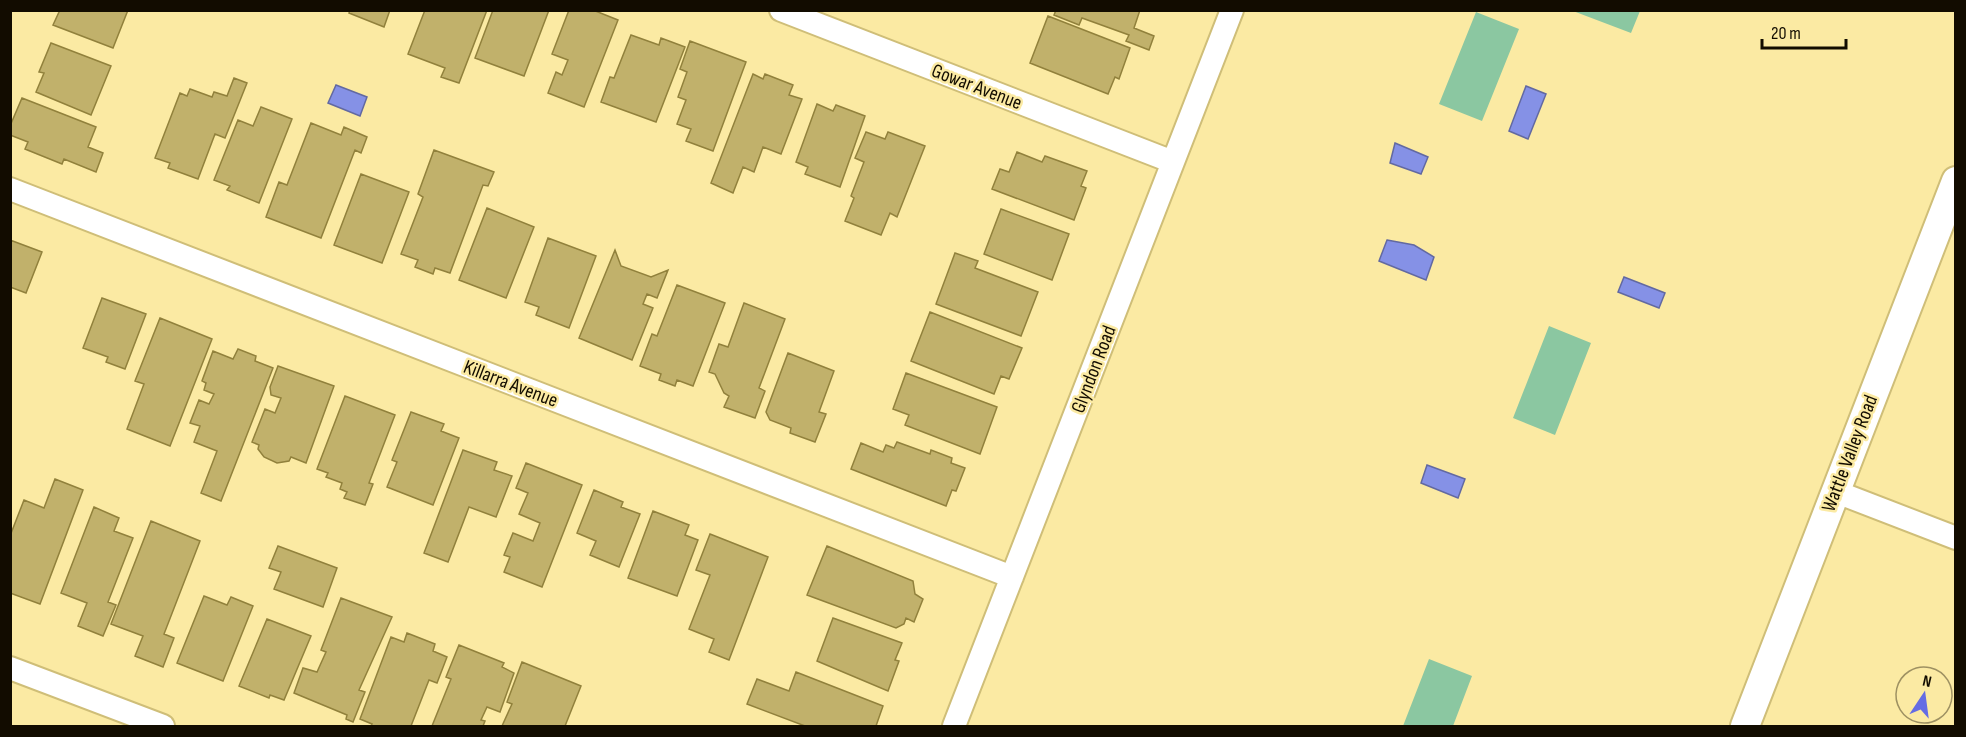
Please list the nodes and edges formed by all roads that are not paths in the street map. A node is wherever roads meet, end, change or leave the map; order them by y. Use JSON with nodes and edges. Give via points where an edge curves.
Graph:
{"nodes":[{"id":1,"x":781,"y":10,"type":"edge"},
{"id":2,"x":1232,"y":10,"type":"edge"},
{"id":3,"x":1173,"y":162,"type":"junction"},
{"id":4,"x":1956,"y":181,"type":"edge"},
{"id":5,"x":10,"y":189,"type":"edge"},
{"id":6,"x":1834,"y":490,"type":"junction"},
{"id":7,"x":1956,"y":538,"type":"edge"},
{"id":8,"x":1012,"y":577,"type":"junction"},
{"id":9,"x":10,"y":668,"type":"edge"},
{"id":10,"x":163,"y":726,"type":"edge"},
{"id":11,"x":954,"y":726,"type":"edge"},
{"id":12,"x":1745,"y":726,"type":"edge"}],
"edges":[{"from":1,"to":3,"type":"street","name":"Gowar Avenue"},
{"from":2,"to":3,"type":"street","name":"Glyndon Road"},
{"from":3,"to":8,"type":"street","name":"Glyndon Road"},
{"from":4,"to":6,"type":"street","name":"Wattle Valley Road"},
{"from":5,"to":8,"type":"street","name":"Killarra Avenue"},
{"from":6,"to":7,"type":"street"},
{"from":6,"to":12,"type":"street","name":"Wattle Valley Road"},
{"from":8,"to":11,"type":"street","name":"Glyndon Road"},
{"from":9,"to":10,"type":"street"}]}
